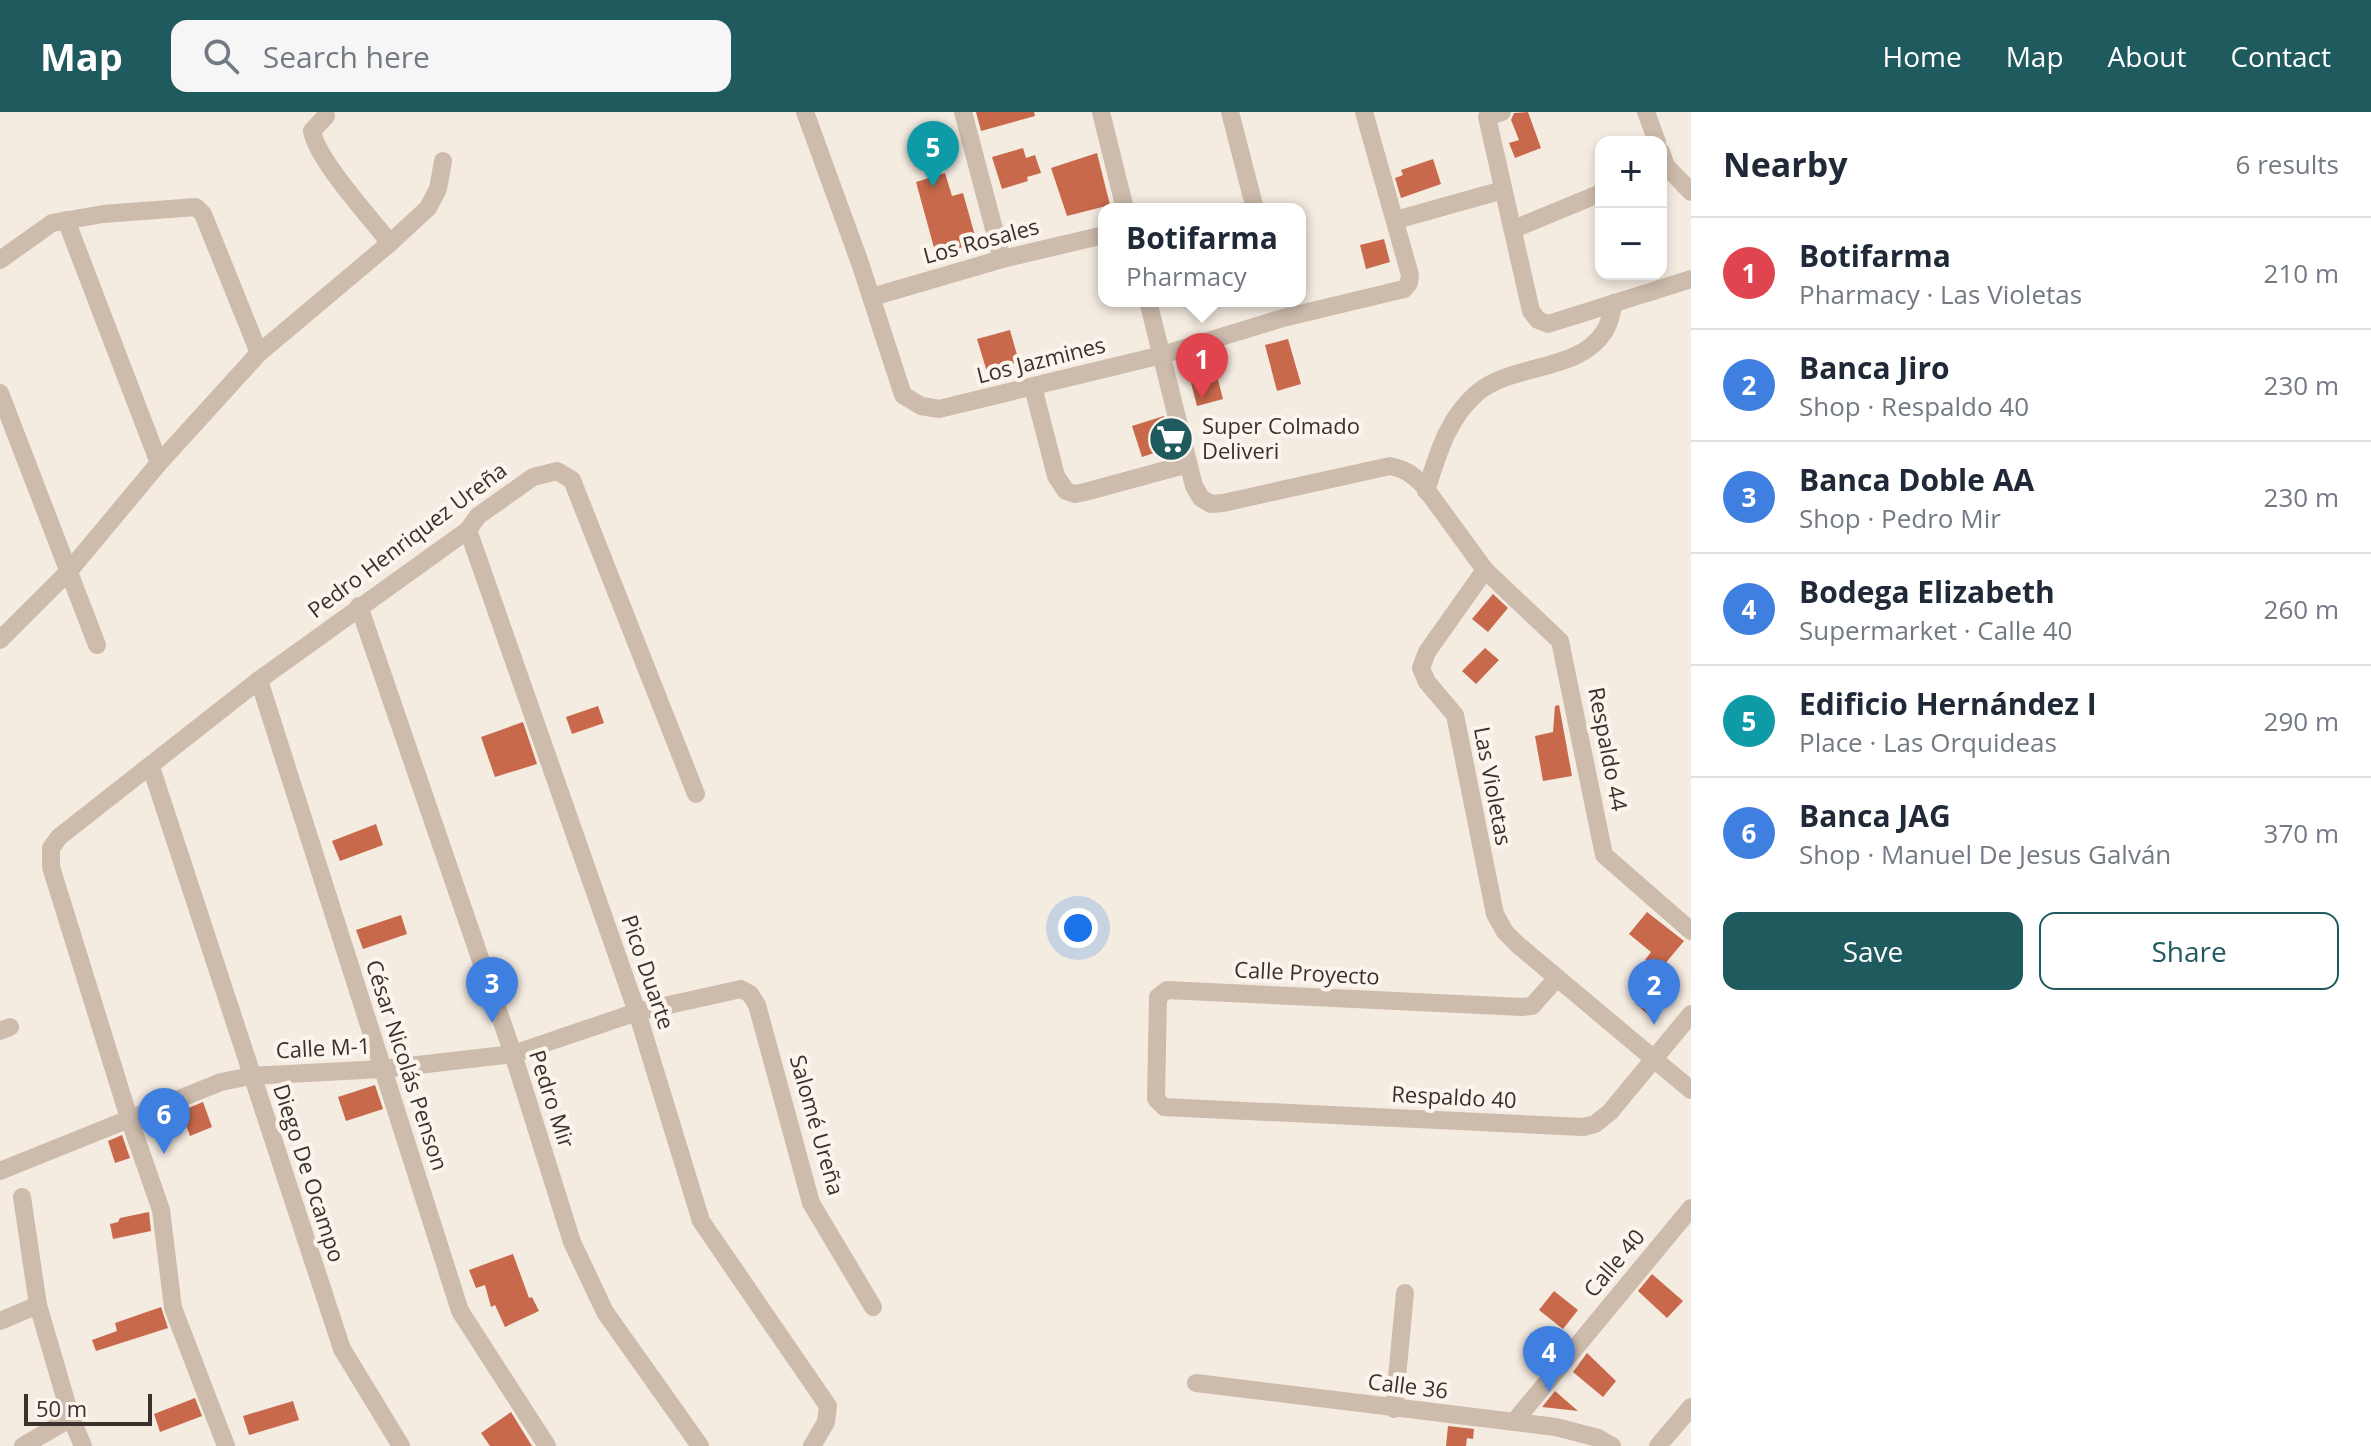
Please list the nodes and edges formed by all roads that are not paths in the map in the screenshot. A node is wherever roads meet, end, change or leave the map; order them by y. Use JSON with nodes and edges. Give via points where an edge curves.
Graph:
{"nodes":[{"id":1,"x":805,"y":112,"type":"edge"},
{"id":2,"x":963,"y":112,"type":"edge"},
{"id":3,"x":1101,"y":112,"type":"edge"},
{"id":4,"x":1230,"y":112,"type":"edge"},
{"id":5,"x":1364,"y":112,"type":"edge"},
{"id":6,"x":1646,"y":112,"type":"edge"},
{"id":7,"x":1492,"y":114,"type":"edge"},
{"id":8,"x":326,"y":116,"type":"dead end"},
{"id":9,"x":1655,"y":136,"type":"edge"},
{"id":10,"x":443,"y":161,"type":"dead end"},
{"id":11,"x":1667,"y":166,"type":"edge"},
{"id":12,"x":1503,"y":190,"type":"junction"},
{"id":13,"x":1691,"y":192,"type":"edge"},
{"id":14,"x":1595,"y":195,"type":"edge"},
{"id":15,"x":1124,"y":203,"type":"edge"},
{"id":16,"x":1253,"y":203,"type":"edge"},
{"id":17,"x":66,"y":220,"type":"junction"},
{"id":18,"x":1396,"y":220,"type":"junction"},
{"id":19,"x":1514,"y":229,"type":"junction"},
{"id":20,"x":1098,"y":236,"type":"edge"},
{"id":21,"x":390,"y":243,"type":"junction"},
{"id":22,"x":1002,"y":259,"type":"junction"},
{"id":23,"x":0,"y":260,"type":"edge"},
{"id":24,"x":1691,"y":279,"type":"edge"},
{"id":25,"x":872,"y":297,"type":"junction"},
{"id":26,"x":1614,"y":303,"type":"junction"},
{"id":27,"x":1306,"y":306,"type":"edge"},
{"id":28,"x":1150,"y":307,"type":"edge"},
{"id":29,"x":1281,"y":310,"type":"edge"},
{"id":30,"x":259,"y":353,"type":"junction"},
{"id":31,"x":1162,"y":355,"type":"junction"},
{"id":32,"x":1033,"y":387,"type":"junction"},
{"id":33,"x":0,"y":393,"type":"edge"},
{"id":34,"x":159,"y":463,"type":"junction"},
{"id":35,"x":1188,"y":464,"type":"junction"},
{"id":36,"x":1426,"y":491,"type":"junction"},
{"id":37,"x":468,"y":530,"type":"junction"},
{"id":38,"x":1485,"y":570,"type":"junction"},
{"id":39,"x":69,"y":571,"type":"junction"},
{"id":40,"x":359,"y":606,"type":"junction"},
{"id":41,"x":0,"y":640,"type":"edge"},
{"id":42,"x":97,"y":645,"type":"dead end"},
{"id":43,"x":259,"y":680,"type":"junction"},
{"id":44,"x":151,"y":767,"type":"junction"},
{"id":45,"x":696,"y":794,"type":"dead end"},
{"id":46,"x":1691,"y":931,"type":"edge"},
{"id":47,"x":1557,"y":978,"type":"junction"},
{"id":48,"x":750,"y":994,"type":"joint"},
{"id":49,"x":637,"y":1012,"type":"junction"},
{"id":50,"x":1691,"y":1014,"type":"edge"},
{"id":51,"x":513,"y":1054,"type":"junction"},
{"id":52,"x":1654,"y":1057,"type":"junction"},
{"id":53,"x":383,"y":1069,"type":"junction"},
{"id":54,"x":251,"y":1076,"type":"junction"},
{"id":55,"x":1691,"y":1090,"type":"edge"},
{"id":56,"x":1164,"y":1107,"type":"joint"},
{"id":57,"x":129,"y":1118,"type":"junction"},
{"id":58,"x":0,"y":1171,"type":"edge"},
{"id":59,"x":22,"y":1197,"type":"dead end"},
{"id":60,"x":1691,"y":1208,"type":"edge"},
{"id":61,"x":1405,"y":1293,"type":"dead end"},
{"id":62,"x":38,"y":1305,"type":"junction"},
{"id":63,"x":873,"y":1307,"type":"dead end"},
{"id":64,"x":0,"y":1321,"type":"edge"},
{"id":65,"x":1196,"y":1383,"type":"dead end"},
{"id":66,"x":1691,"y":1407,"type":"edge"},
{"id":67,"x":1394,"y":1409,"type":"junction"},
{"id":68,"x":71,"y":1418,"type":"junction"},
{"id":69,"x":1514,"y":1422,"type":"junction"},
{"id":70,"x":23,"y":1446,"type":"edge"},
{"id":71,"x":83,"y":1446,"type":"edge"},
{"id":72,"x":226,"y":1446,"type":"edge"},
{"id":73,"x":401,"y":1446,"type":"edge"},
{"id":74,"x":547,"y":1446,"type":"edge"},
{"id":75,"x":700,"y":1446,"type":"edge"},
{"id":76,"x":812,"y":1446,"type":"edge"},
{"id":77,"x":1612,"y":1446,"type":"edge"},
{"id":78,"x":1658,"y":1446,"type":"edge"}],
"edges":[{"from":1,"to":25,"type":"street"},
{"from":2,"to":22,"type":"street"},
{"from":3,"to":15,"type":"street"},
{"from":4,"to":16,"type":"street"},
{"from":5,"to":18,"type":"street"},
{"from":6,"to":9,"type":"street"},
{"from":7,"to":12,"type":"street"},
{"from":8,"to":21,"type":"street","via":[[312,131],[314,140]]},
{"from":10,"to":21,"type":"street","via":[[434,199]]},
{"from":11,"to":13,"type":"street"},
{"from":12,"to":18,"type":"street"},
{"from":12,"to":19,"type":"street"},
{"from":14,"to":19,"type":"street"},
{"from":17,"to":23,"type":"street","via":[[52,223]]},
{"from":17,"to":30,"type":"street","via":[[196,207]]},
{"from":17,"to":34,"type":"street"},
{"from":18,"to":27,"type":"street","name":"Los Jazmines","via":[[1410,275],[1404,289]]},
{"from":19,"to":26,"type":"street","via":[[1531,311],[1538,320],[1548,324]]},
{"from":20,"to":22,"type":"street","name":"Los Rosales"},
{"from":21,"to":30,"type":"street"},
{"from":22,"to":25,"type":"street","name":"Los Rosales"},
{"from":24,"to":26,"type":"street"},
{"from":25,"to":32,"type":"street","name":"Los Jazmines","via":[[903,395],[921,406],[939,409]]},
{"from":26,"to":36,"type":"street","via":[[1602,336],[1566,361],[1497,380],[1479,391],[1446,432]]},
{"from":28,"to":31,"type":"street"},
{"from":29,"to":31,"type":"street","name":"Los Jazmines"},
{"from":30,"to":34,"type":"street"},
{"from":31,"to":32,"type":"street","name":"Los Jazmines"},
{"from":31,"to":35,"type":"street"},
{"from":32,"to":35,"type":"street","via":[[1056,476],[1066,491],[1085,492]]},
{"from":33,"to":39,"type":"street"},
{"from":34,"to":39,"type":"street"},
{"from":35,"to":36,"type":"street","via":[[1194,486],[1211,504],[1390,466],[1411,473]]},
{"from":36,"to":38,"type":"street"},
{"from":37,"to":40,"type":"street","name":"Pedro Henriquez Ureña"},
{"from":37,"to":45,"type":"street","name":"Pedro Henriquez Ureña","via":[[478,516],[533,477],[557,471],[572,480]]},
{"from":37,"to":49,"type":"street","name":"Pico Duarte"},
{"from":38,"to":46,"type":"street","name":"Respaldo 44","via":[[1560,641],[1604,855]]},
{"from":38,"to":47,"type":"street","name":"Las Violetas","via":[[1421,668],[1455,715],[1495,914],[1505,932]]},
{"from":39,"to":41,"type":"street"},
{"from":39,"to":42,"type":"street"},
{"from":40,"to":43,"type":"street","name":"Pedro Henriquez Ureña"},
{"from":40,"to":51,"type":"street","name":"Pedro Mir"},
{"from":43,"to":44,"type":"street","name":"Pedro Henriquez Ureña"},
{"from":43,"to":53,"type":"street","name":"César Nicolás Penson"},
{"from":44,"to":54,"type":"street","name":"Diego De Ocampo"},
{"from":44,"to":57,"type":"street","name":"Pedro Henriquez Ureña","via":[[51,848],[51,867]]},
{"from":47,"to":52,"type":"street"},
{"from":47,"to":56,"type":"street","name":"Calle Proyecto","via":[[1532,1006],[1522,1007],[1167,990],[1158,997],[1156,1099]]},
{"from":48,"to":49,"type":"street","name":"Calle M-1","via":[[741,989]]},
{"from":48,"to":63,"type":"street","name":"Salomé Ureña","via":[[811,1203]]},
{"from":49,"to":51,"type":"street","name":"Calle M-1"},
{"from":49,"to":76,"type":"street","name":"Pico Duarte","via":[[701,1221],[828,1406],[826,1422]]},
{"from":50,"to":52,"type":"street","name":"Respaldo 40"},
{"from":51,"to":53,"type":"street","name":"Calle M-1"},
{"from":51,"to":75,"type":"street","name":"Pedro Mir","via":[[572,1242],[605,1312]]},
{"from":52,"to":55,"type":"street"},
{"from":52,"to":56,"type":"street","name":"Respaldo 40","via":[[1610,1112],[1583,1127]]},
{"from":53,"to":54,"type":"street","name":"Calle M-1"},
{"from":53,"to":74,"type":"street","name":"César Nicolás Penson","via":[[460,1311]]},
{"from":54,"to":57,"type":"street","name":"Calle M-1","via":[[221,1082]]},
{"from":54,"to":73,"type":"street","name":"Diego De Ocampo","via":[[342,1349]]},
{"from":57,"to":58,"type":"street","name":"Calle M-1"},
{"from":57,"to":72,"type":"street","via":[[161,1210],[173,1308]]},
{"from":59,"to":62,"type":"street"},
{"from":60,"to":69,"type":"street","name":"Calle 40"},
{"from":61,"to":67,"type":"street"},
{"from":62,"to":64,"type":"street"},
{"from":62,"to":68,"type":"street"},
{"from":65,"to":67,"type":"street","name":"Calle 36"},
{"from":66,"to":78,"type":"street"},
{"from":67,"to":69,"type":"street","name":"Calle 36"},
{"from":68,"to":70,"type":"street"},
{"from":68,"to":71,"type":"street"},
{"from":69,"to":77,"type":"street","name":"Calle 36","via":[[1570,1431]]}]}
